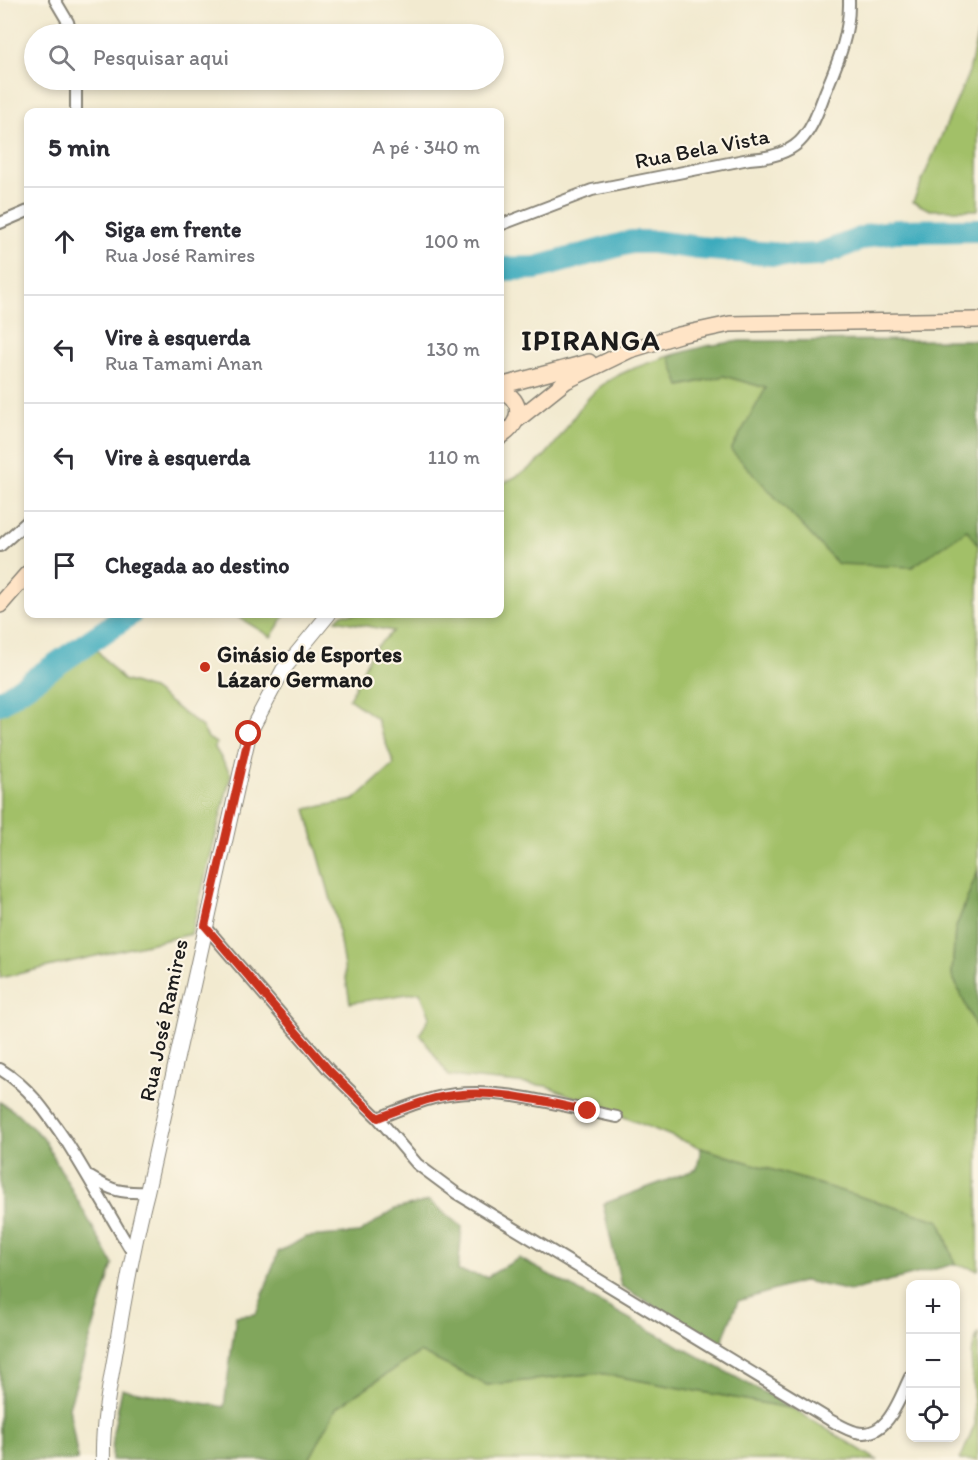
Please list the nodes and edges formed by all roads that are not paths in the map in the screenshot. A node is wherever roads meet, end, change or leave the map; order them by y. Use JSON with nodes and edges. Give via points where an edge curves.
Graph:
{"nodes":[{"id":1,"x":55,"y":0,"type":"edge"},
{"id":2,"x":849,"y":0,"type":"edge"},
{"id":3,"x":68,"y":24,"type":"edge"},
{"id":4,"x":76,"y":90,"type":"edge"},
{"id":5,"x":76,"y":108,"type":"edge"},
{"id":6,"x":24,"y":213,"type":"edge"},
{"id":7,"x":0,"y":223,"type":"edge"},
{"id":8,"x":504,"y":223,"type":"edge"},
{"id":9,"x":978,"y":320,"type":"edge"},
{"id":10,"x":621,"y":354,"type":"junction"},
{"id":11,"x":504,"y":387,"type":"edge"},
{"id":12,"x":504,"y":391,"type":"edge"},
{"id":13,"x":517,"y":420,"type":"junction"},
{"id":14,"x":504,"y":434,"type":"edge"},
{"id":15,"x":24,"y":525,"type":"edge"},
{"id":16,"x":0,"y":546,"type":"edge"},
{"id":17,"x":24,"y":578,"type":"edge"},
{"id":18,"x":0,"y":605,"type":"edge"},
{"id":19,"x":326,"y":618,"type":"edge"},
{"id":20,"x":205,"y":926,"type":"junction"},
{"id":21,"x":0,"y":1070,"type":"edge"},
{"id":22,"x":617,"y":1116,"type":"dead end"},
{"id":23,"x":378,"y":1118,"type":"junction"},
{"id":24,"x":88,"y":1175,"type":"junction"},
{"id":25,"x":147,"y":1191,"type":"junction"},
{"id":26,"x":132,"y":1252,"type":"junction"},
{"id":27,"x":906,"y":1385,"type":"edge"},
{"id":28,"x":103,"y":1460,"type":"edge"}],
"edges":[{"from":1,"to":3,"type":"street"},
{"from":2,"to":8,"type":"street","name":"Rua Bela Vista","via":[[846,40],[837,64],[816,117],[803,138],[791,148],[765,159],[592,190]]},
{"from":4,"to":5,"type":"street"},
{"from":6,"to":7,"type":"street"},
{"from":9,"to":10,"type":"main road","via":[[730,324],[679,334]]},
{"from":10,"to":11,"type":"main road"},
{"from":10,"to":13,"type":"main road","via":[[566,381]]},
{"from":12,"to":13,"type":"main road","via":[[515,402]]},
{"from":13,"to":14,"type":"main road"},
{"from":15,"to":16,"type":"street"},
{"from":17,"to":18,"type":"main road"},
{"from":19,"to":20,"type":"street","name":"Rua José Ramires","via":[[283,670],[249,734]]},
{"from":20,"to":23,"type":"street","via":[[329,1070]]},
{"from":20,"to":25,"type":"street","name":"Rua José Ramires"},
{"from":21,"to":24,"type":"street","via":[[43,1106]]},
{"from":22,"to":23,"type":"street","via":[[489,1094],[435,1098]]},
{"from":23,"to":27,"type":"street","via":[[417,1164],[456,1192],[855,1432],[869,1433],[880,1428]]},
{"from":24,"to":25,"type":"street","via":[[114,1190]]},
{"from":24,"to":26,"type":"street"},
{"from":25,"to":26,"type":"street","name":"Rua José Ramires"},
{"from":26,"to":28,"type":"street","name":"Rua José Ramires","via":[[110,1388]]}]}
